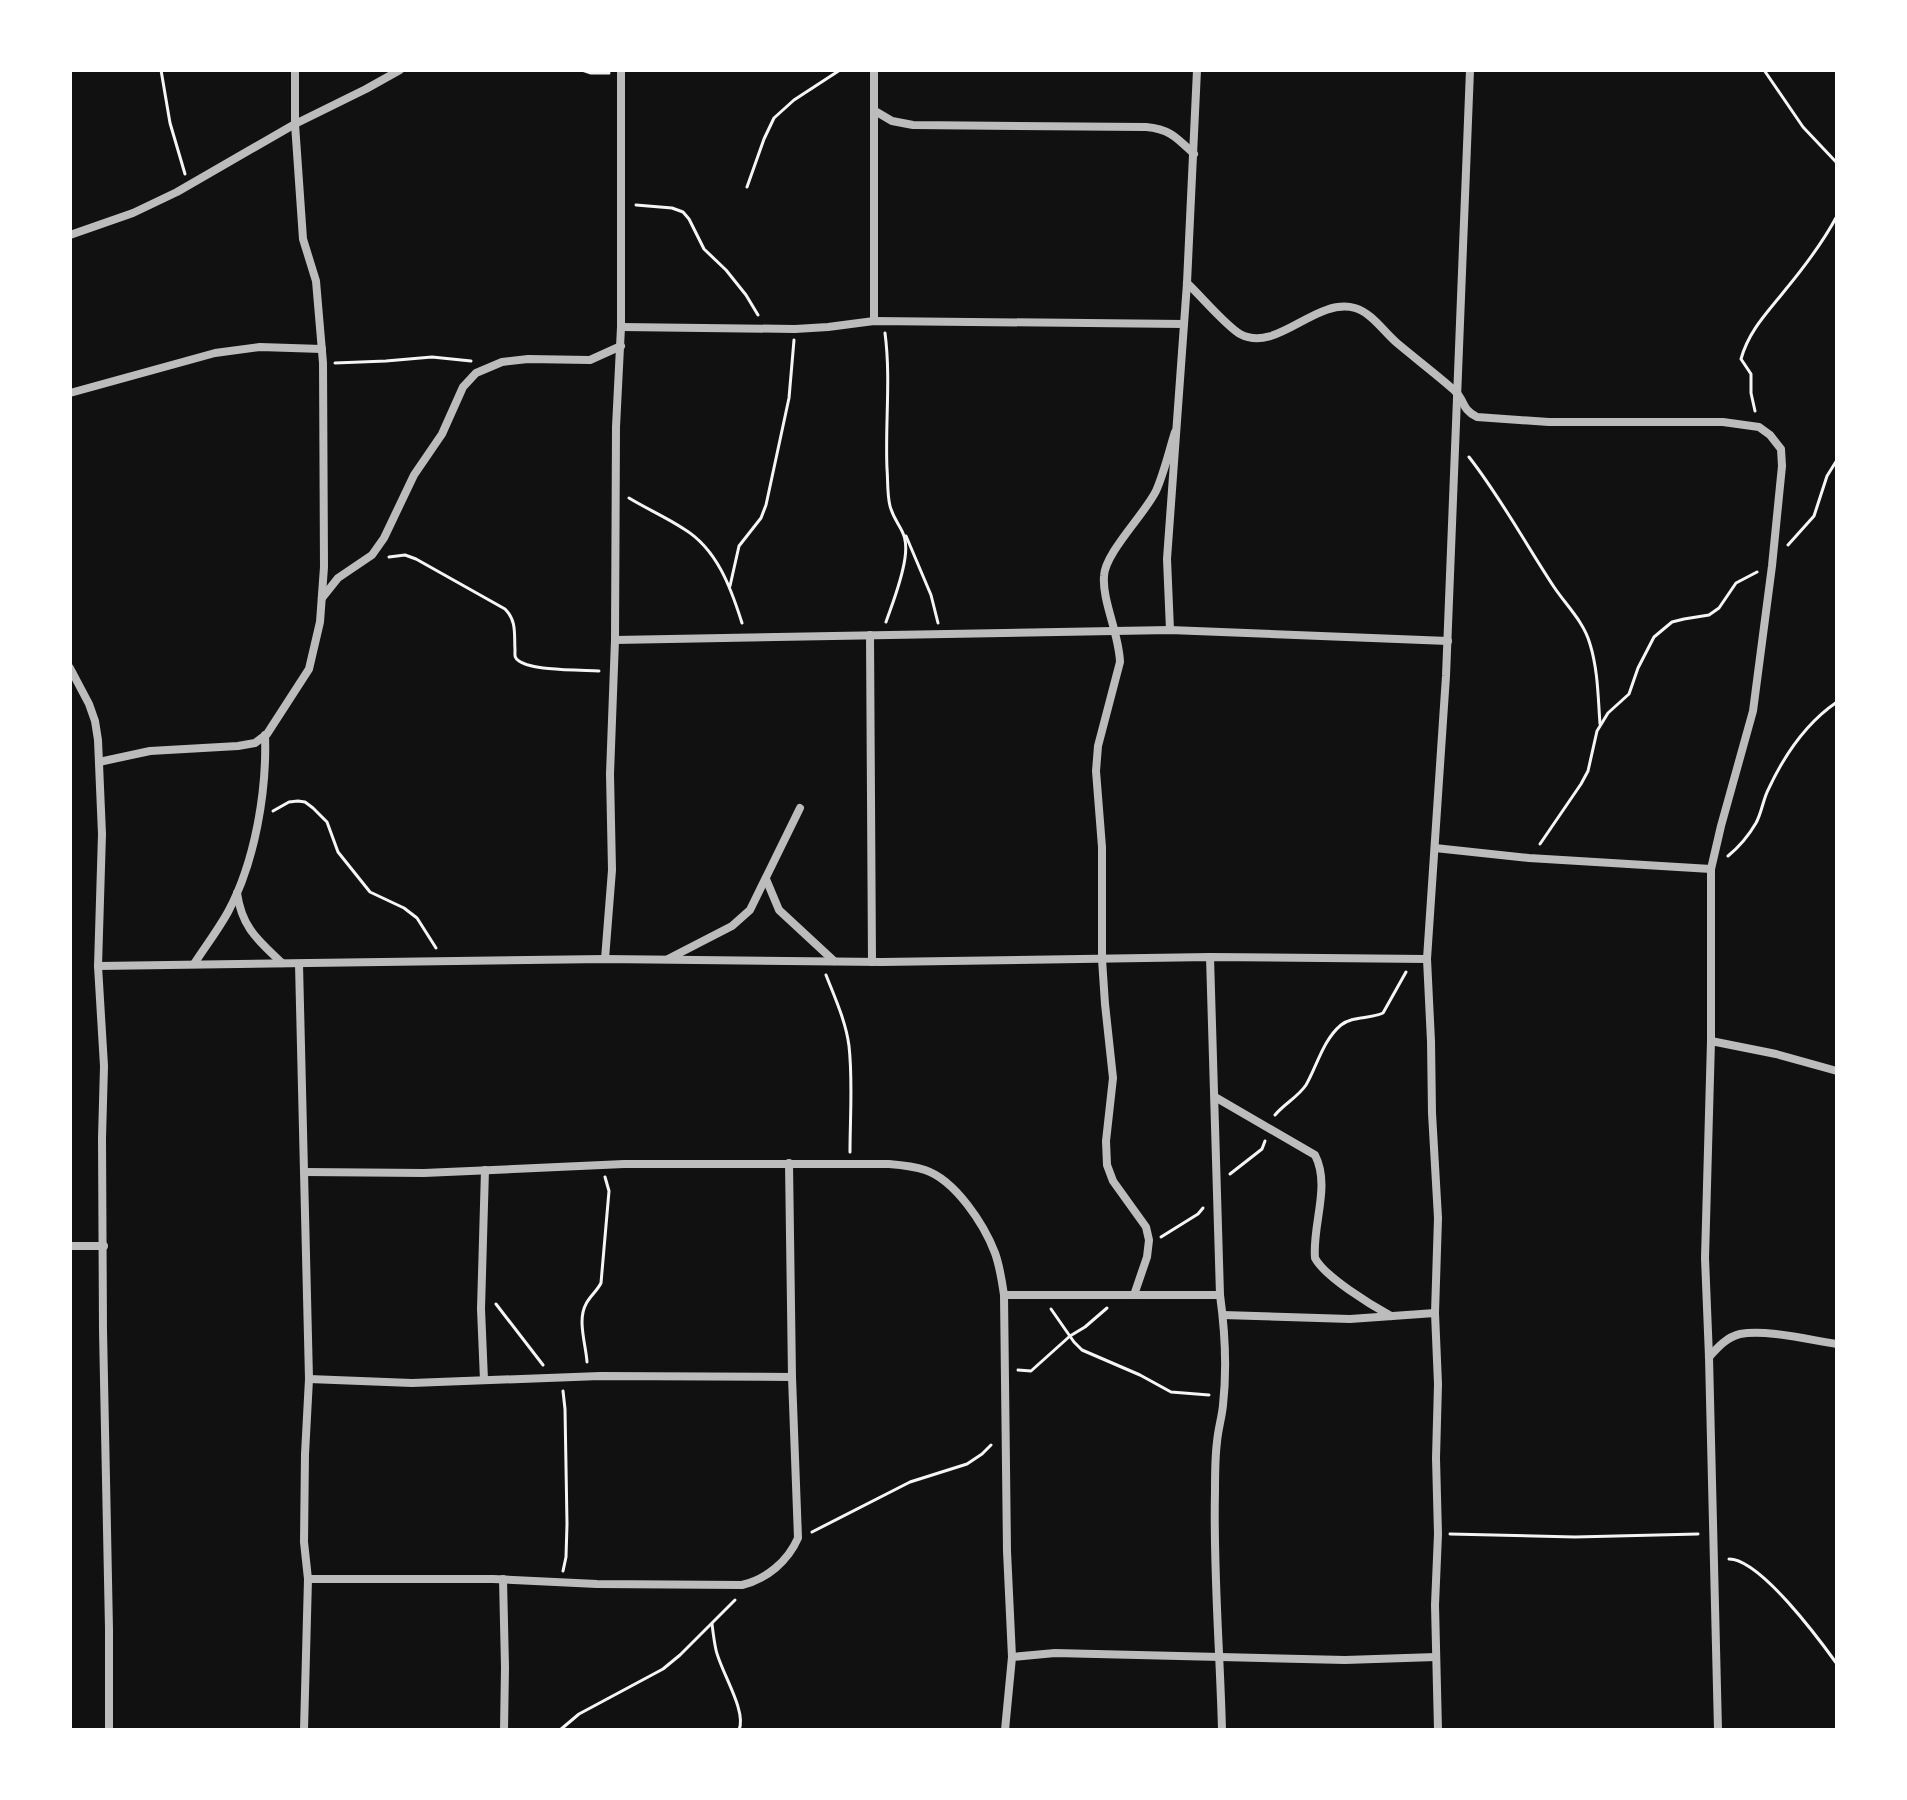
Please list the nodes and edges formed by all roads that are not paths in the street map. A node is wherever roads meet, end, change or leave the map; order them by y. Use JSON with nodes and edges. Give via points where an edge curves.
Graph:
{"nodes":[{"id":1,"x":295,"y":70,"type":"edge"},
{"id":2,"x":400,"y":70,"type":"edge"},
{"id":3,"x":874,"y":70,"type":"edge"},
{"id":4,"x":1197,"y":70,"type":"edge"},
{"id":5,"x":1470,"y":70,"type":"edge"},
{"id":6,"x":621,"y":72,"type":"edge"},
{"id":7,"x":875,"y":111,"type":"junction"},
{"id":8,"x":295,"y":124,"type":"junction"},
{"id":9,"x":1194,"y":154,"type":"junction"},
{"id":10,"x":70,"y":235,"type":"edge"},
{"id":11,"x":1187,"y":283,"type":"junction"},
{"id":12,"x":878,"y":322,"type":"junction"},
{"id":13,"x":1184,"y":324,"type":"junction"},
{"id":14,"x":621,"y":327,"type":"junction"},
{"id":15,"x":621,"y":346,"type":"junction"},
{"id":16,"x":322,"y":349,"type":"junction"},
{"id":17,"x":70,"y":393,"type":"edge"},
{"id":18,"x":1457,"y":393,"type":"junction"},
{"id":19,"x":1175,"y":432,"type":"junction"},
{"id":20,"x":321,"y":599,"type":"junction"},
{"id":21,"x":1170,"y":630,"type":"junction"},
{"id":22,"x":1116,"y":631,"type":"junction"},
{"id":23,"x":870,"y":635,"type":"junction"},
{"id":24,"x":615,"y":640,"type":"junction"},
{"id":25,"x":1448,"y":641,"type":"junction"},
{"id":26,"x":70,"y":668,"type":"edge"},
{"id":27,"x":265,"y":735,"type":"junction"},
{"id":28,"x":99,"y":762,"type":"junction"},
{"id":29,"x":800,"y":808,"type":"dead end"},
{"id":30,"x":1435,"y":848,"type":"junction"},
{"id":31,"x":1711,"y":869,"type":"junction"},
{"id":32,"x":766,"y":879,"type":"junction"},
{"id":33,"x":237,"y":892,"type":"junction"},
{"id":34,"x":1210,"y":957,"type":"junction"},
{"id":35,"x":605,"y":959,"type":"junction"},
{"id":36,"x":668,"y":959,"type":"junction"},
{"id":37,"x":1102,"y":959,"type":"junction"},
{"id":38,"x":1427,"y":959,"type":"junction"},
{"id":39,"x":835,"y":962,"type":"junction"},
{"id":40,"x":872,"y":962,"type":"junction"},
{"id":41,"x":194,"y":964,"type":"junction"},
{"id":42,"x":283,"y":964,"type":"junction"},
{"id":43,"x":299,"y":964,"type":"junction"},
{"id":44,"x":98,"y":966,"type":"junction"},
{"id":45,"x":1711,"y":1041,"type":"junction"},
{"id":46,"x":1837,"y":1071,"type":"edge"},
{"id":47,"x":1215,"y":1097,"type":"junction"},
{"id":48,"x":789,"y":1163,"type":"junction"},
{"id":49,"x":485,"y":1170,"type":"junction"},
{"id":50,"x":304,"y":1172,"type":"junction"},
{"id":51,"x":70,"y":1246,"type":"edge"},
{"id":52,"x":104,"y":1246,"type":"junction"},
{"id":53,"x":1004,"y":1295,"type":"junction"},
{"id":54,"x":1134,"y":1295,"type":"junction"},
{"id":55,"x":1220,"y":1295,"type":"junction"},
{"id":56,"x":1435,"y":1313,"type":"junction"},
{"id":57,"x":1223,"y":1315,"type":"junction"},
{"id":58,"x":1391,"y":1316,"type":"junction"},
{"id":59,"x":1837,"y":1344,"type":"edge"},
{"id":60,"x":1709,"y":1357,"type":"junction"},
{"id":61,"x":792,"y":1377,"type":"junction"},
{"id":62,"x":309,"y":1379,"type":"junction"},
{"id":63,"x":484,"y":1380,"type":"junction"},
{"id":64,"x":308,"y":1579,"type":"junction"},
{"id":65,"x":503,"y":1579,"type":"junction"},
{"id":66,"x":1012,"y":1657,"type":"junction"},
{"id":67,"x":1436,"y":1657,"type":"junction"},
{"id":68,"x":1220,"y":1659,"type":"junction"},
{"id":69,"x":109,"y":1730,"type":"edge"},
{"id":70,"x":304,"y":1730,"type":"edge"},
{"id":71,"x":504,"y":1730,"type":"edge"},
{"id":72,"x":1005,"y":1730,"type":"edge"},
{"id":73,"x":1222,"y":1730,"type":"edge"},
{"id":74,"x":1438,"y":1730,"type":"edge"},
{"id":75,"x":1718,"y":1730,"type":"edge"}],
"edges":[{"from":1,"to":8,"type":"street"},
{"from":2,"to":8,"type":"street"},
{"from":3,"to":7,"type":"street"},
{"from":4,"to":9,"type":"street"},
{"from":5,"to":18,"type":"street"},
{"from":6,"to":14,"type":"street"},
{"from":7,"to":9,"type":"street","via":[[913,125],[1162,129]]},
{"from":7,"to":12,"type":"street"},
{"from":8,"to":10,"type":"street","via":[[133,213]]},
{"from":8,"to":16,"type":"street","via":[[303,239],[316,281]]},
{"from":9,"to":11,"type":"street"},
{"from":11,"to":13,"type":"street"},
{"from":11,"to":18,"type":"street","via":[[1237,333],[1249,337],[1278,334],[1331,308],[1358,309]]},
{"from":12,"to":13,"type":"street"},
{"from":12,"to":14,"type":"street","via":[[795,329]]},
{"from":13,"to":19,"type":"street"},
{"from":14,"to":15,"type":"street"},
{"from":15,"to":20,"type":"street","via":[[590,360],[528,359],[476,373],[463,387],[384,538]]},
{"from":15,"to":24,"type":"street"},
{"from":16,"to":17,"type":"street","via":[[260,347],[215,353]]},
{"from":16,"to":20,"type":"street"},
{"from":18,"to":25,"type":"street"},
{"from":18,"to":31,"type":"street","via":[[1467,412],[1477,417],[1723,422],[1759,427],[1781,449],[1753,711]]},
{"from":19,"to":21,"type":"street","via":[[1167,559]]},
{"from":19,"to":22,"type":"street","via":[[1156,491],[1108,559],[1103,575]]},
{"from":20,"to":27,"type":"street","via":[[309,669]]},
{"from":21,"to":22,"type":"street"},
{"from":21,"to":25,"type":"street"},
{"from":22,"to":23,"type":"street"},
{"from":22,"to":37,"type":"street","via":[[1119,672],[1096,771]]},
{"from":23,"to":24,"type":"street"},
{"from":23,"to":40,"type":"street"},
{"from":24,"to":35,"type":"street","via":[[612,870]]},
{"from":25,"to":30,"type":"street"},
{"from":26,"to":28,"type":"street","via":[[95,721]]},
{"from":27,"to":28,"type":"street","via":[[238,746],[150,751]]},
{"from":27,"to":33,"type":"street","via":[[257,821]]},
{"from":28,"to":44,"type":"street"},
{"from":29,"to":32,"type":"street"},
{"from":30,"to":31,"type":"street"},
{"from":30,"to":38,"type":"street"},
{"from":31,"to":45,"type":"street"},
{"from":32,"to":36,"type":"street","via":[[740,920]]},
{"from":32,"to":39,"type":"street","via":[[779,910]]},
{"from":33,"to":41,"type":"street"},
{"from":33,"to":42,"type":"street","via":[[251,933]]},
{"from":34,"to":37,"type":"street"},
{"from":34,"to":38,"type":"street"},
{"from":34,"to":47,"type":"street"},
{"from":35,"to":36,"type":"street"},
{"from":35,"to":43,"type":"street"},
{"from":36,"to":39,"type":"street"},
{"from":37,"to":40,"type":"street"},
{"from":37,"to":54,"type":"street","via":[[1113,1078],[1107,1165],[1149,1240]]},
{"from":38,"to":56,"type":"street","via":[[1438,1218]]},
{"from":39,"to":40,"type":"street"},
{"from":41,"to":42,"type":"street"},
{"from":41,"to":44,"type":"street"},
{"from":42,"to":43,"type":"street"},
{"from":43,"to":50,"type":"street"},
{"from":44,"to":52,"type":"street"},
{"from":45,"to":46,"type":"street"},
{"from":45,"to":60,"type":"street","via":[[1705,1244]]},
{"from":47,"to":55,"type":"street"},
{"from":47,"to":58,"type":"street","via":[[1315,1155],[1321,1181],[1314,1252],[1318,1264]]},
{"from":48,"to":49,"type":"street"},
{"from":48,"to":53,"type":"street","via":[[888,1164],[926,1170],[945,1181],[981,1225],[1000,1269]]},
{"from":48,"to":61,"type":"street"},
{"from":49,"to":50,"type":"street"},
{"from":49,"to":63,"type":"street"},
{"from":50,"to":62,"type":"street"},
{"from":51,"to":52,"type":"street"},
{"from":52,"to":69,"type":"street"},
{"from":53,"to":54,"type":"street"},
{"from":53,"to":66,"type":"street"},
{"from":54,"to":55,"type":"street"},
{"from":55,"to":57,"type":"street"},
{"from":56,"to":58,"type":"street"},
{"from":56,"to":67,"type":"street"},
{"from":57,"to":58,"type":"street"},
{"from":57,"to":68,"type":"street","via":[[1214,1557]]},
{"from":59,"to":60,"type":"street","via":[[1740,1334]]},
{"from":60,"to":75,"type":"street"},
{"from":61,"to":63,"type":"street"},
{"from":61,"to":65,"type":"street","via":[[798,1538],[772,1571],[744,1584]]},
{"from":62,"to":63,"type":"street"},
{"from":62,"to":64,"type":"street","via":[[304,1542]]},
{"from":64,"to":65,"type":"street"},
{"from":64,"to":70,"type":"street"},
{"from":65,"to":71,"type":"street"},
{"from":66,"to":68,"type":"street","via":[[1055,1653]]},
{"from":66,"to":72,"type":"street"},
{"from":67,"to":68,"type":"street"},
{"from":67,"to":74,"type":"street"},
{"from":68,"to":73,"type":"street"}]}
